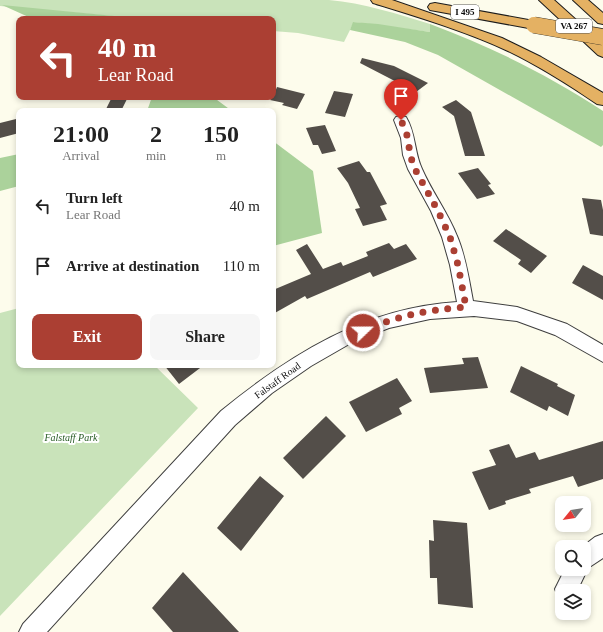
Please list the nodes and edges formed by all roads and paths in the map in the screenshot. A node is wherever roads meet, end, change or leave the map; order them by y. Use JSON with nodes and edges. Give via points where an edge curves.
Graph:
{"nodes":[{"id":1,"x":378,"y":0,"type":"edge"},
{"id":2,"x":397,"y":0,"type":"edge"},
{"id":3,"x":546,"y":0,"type":"edge"},
{"id":4,"x":562,"y":0,"type":"edge"},
{"id":5,"x":580,"y":0,"type":"edge"},
{"id":6,"x":603,"y":20,"type":"edge"},
{"id":7,"x":603,"y":39,"type":"edge"},
{"id":8,"x":603,"y":52,"type":"edge"},
{"id":9,"x":603,"y":100,"type":"edge"},
{"id":10,"x":401,"y":120,"type":"dead end"},
{"id":11,"x":466,"y":307,"type":"junction"},
{"id":12,"x":603,"y":354,"type":"edge"},
{"id":13,"x":603,"y":545,"type":"edge"},
{"id":14,"x":591,"y":554,"type":"edge"},
{"id":15,"x":38,"y":629,"type":"edge"}],
"edges":[{"from":1,"to":9,"type":"highway","via":[[514,49]]},
{"from":2,"to":7,"type":"highway","number":"I 495","bridge":true},
{"from":3,"to":8,"type":"highway","number":"VA 267"},
{"from":4,"to":7,"type":"highway"},
{"from":5,"to":6,"type":"highway"},
{"from":10,"to":11,"type":"street","via":[[415,169],[450,237]]},
{"from":11,"to":12,"type":"street","name":"Falstaff Road","via":[[512,312],[539,320],[568,333]]},
{"from":11,"to":15,"type":"street","name":"Falstaff Road","via":[[408,314],[376,325],[337,342],[265,387],[228,418]]},
{"from":13,"to":14,"type":"street"}]}
